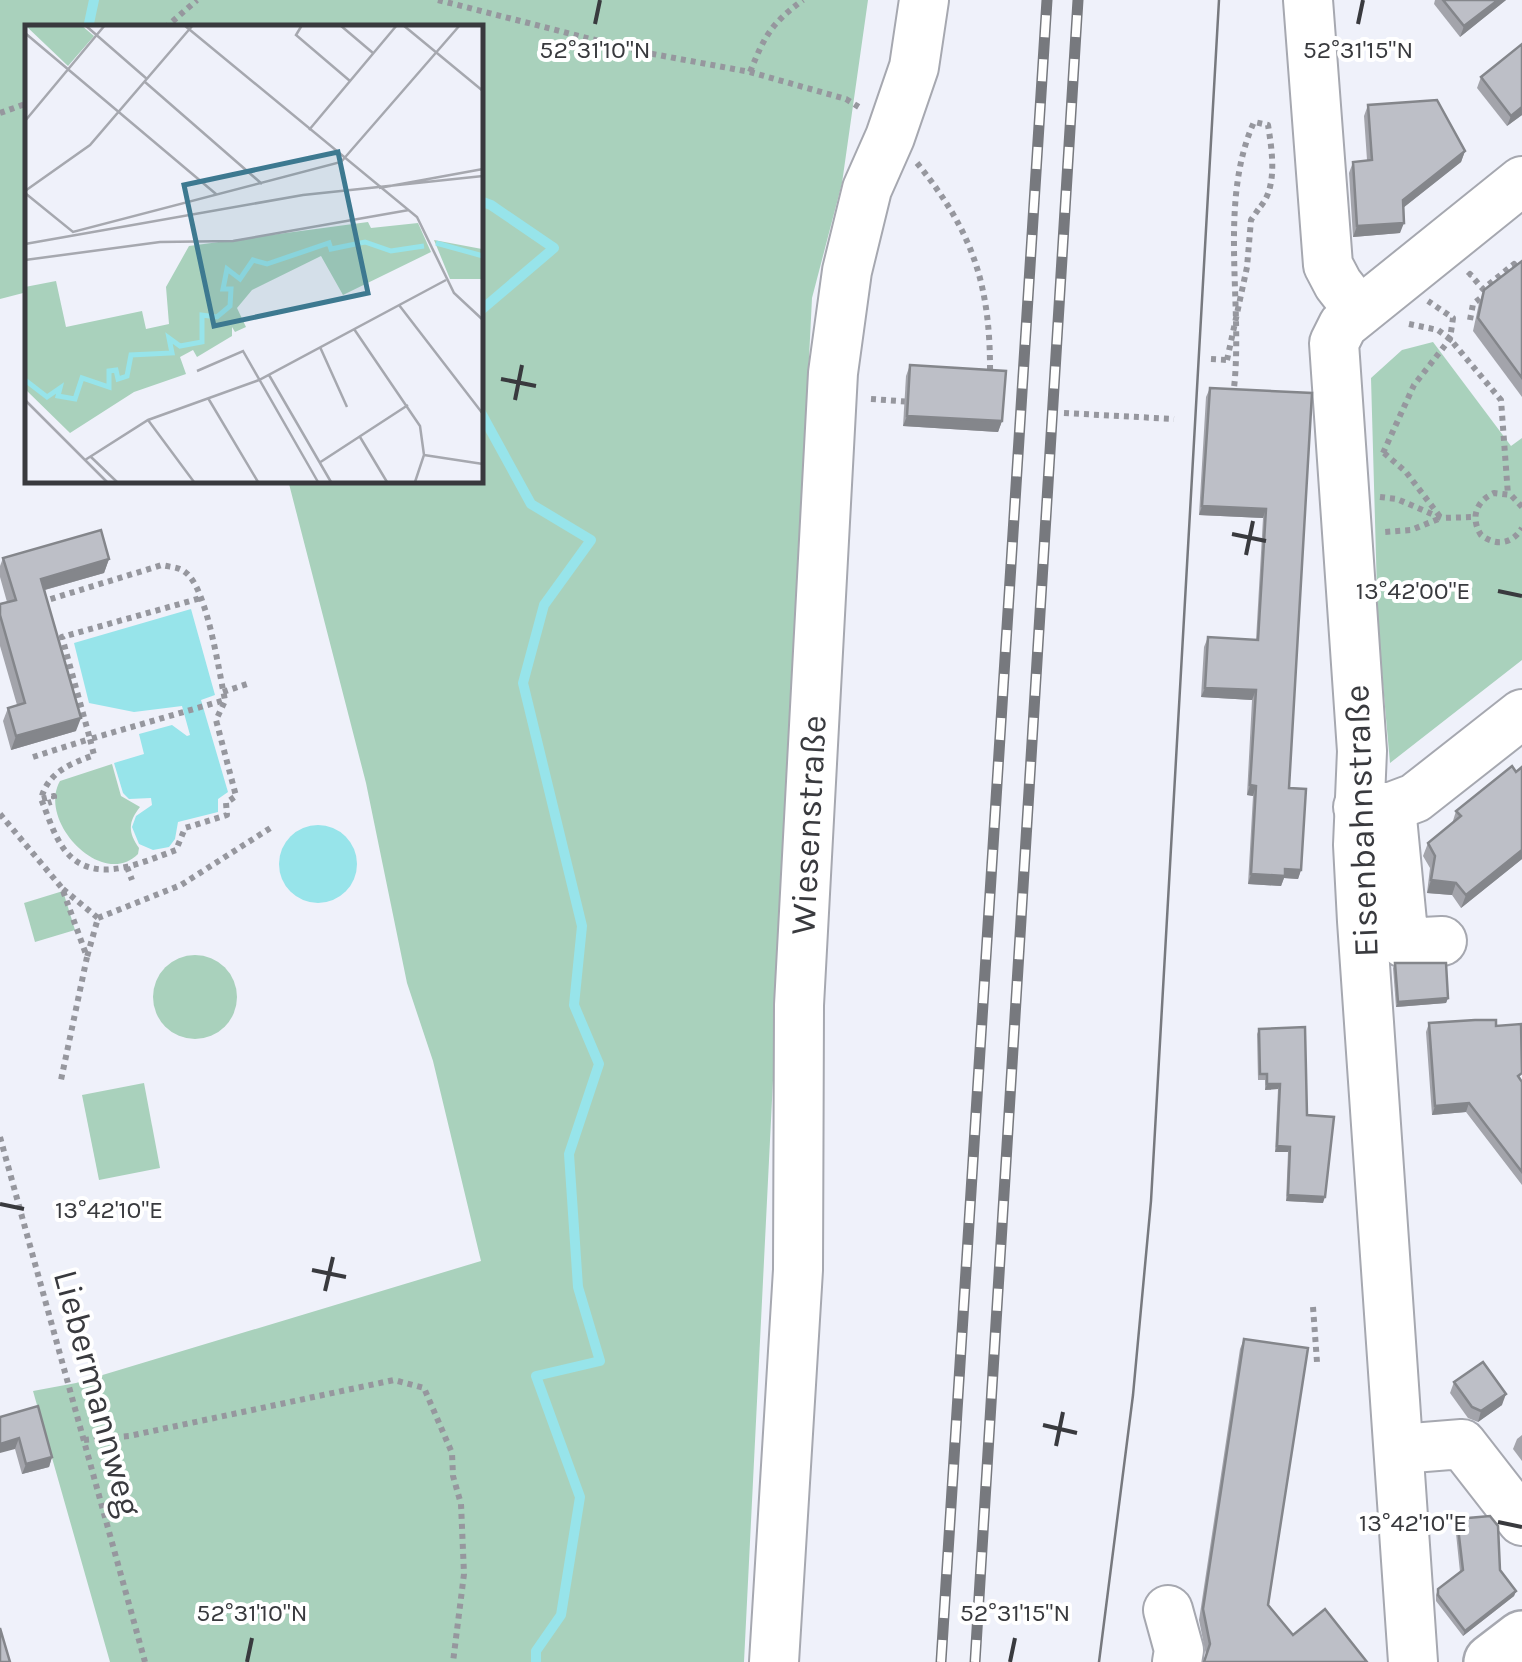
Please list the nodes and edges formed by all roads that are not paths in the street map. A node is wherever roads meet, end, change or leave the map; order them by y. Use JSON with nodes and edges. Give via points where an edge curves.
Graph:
{"nodes":[{"id":1,"x":924,"y":0,"type":"edge"},
{"id":2,"x":1308,"y":0,"type":"edge"},
{"id":3,"x":1522,"y":181,"type":"edge"},
{"id":4,"x":1379,"y":319,"type":"junction"},
{"id":5,"x":1522,"y":714,"type":"edge"},
{"id":6,"x":1375,"y":807,"type":"junction"},
{"id":7,"x":1400,"y":1449,"type":"junction"},
{"id":8,"x":1522,"y":1521,"type":"edge"},
{"id":9,"x":1168,"y":1610,"type":"dead end"},
{"id":10,"x":1522,"y":1639,"type":"edge"},
{"id":11,"x":774,"y":1662,"type":"edge"},
{"id":12,"x":1178,"y":1662,"type":"edge"},
{"id":13,"x":1413,"y":1662,"type":"edge"},
{"id":14,"x":1492,"y":1662,"type":"edge"}],
"edges":[{"from":1,"to":11,"type":"street","name":"Wiesenstraße","via":[[904,150],[863,206],[832,373],[799,1005],[798,1270]]},
{"from":2,"to":4,"type":"street","via":[[1328,265],[1338,284]]},
{"from":3,"to":4,"type":"street"},
{"from":4,"to":6,"type":"street","name":"Eisenbahnstraße","via":[[1343,324],[1334,343],[1362,449],[1347,524],[1362,751]]},
{"from":5,"to":6,"type":"street","via":[[1415,798]]},
{"from":6,"to":7,"type":"street","name":"Eisenbahnstraße","via":[[1404,944]]},
{"from":7,"to":8,"type":"street","via":[[1462,1444]]},
{"from":7,"to":13,"type":"street","name":"Eisenbahnstraße"},
{"from":9,"to":12,"type":"street"},
{"from":10,"to":14,"type":"main road"}]}
